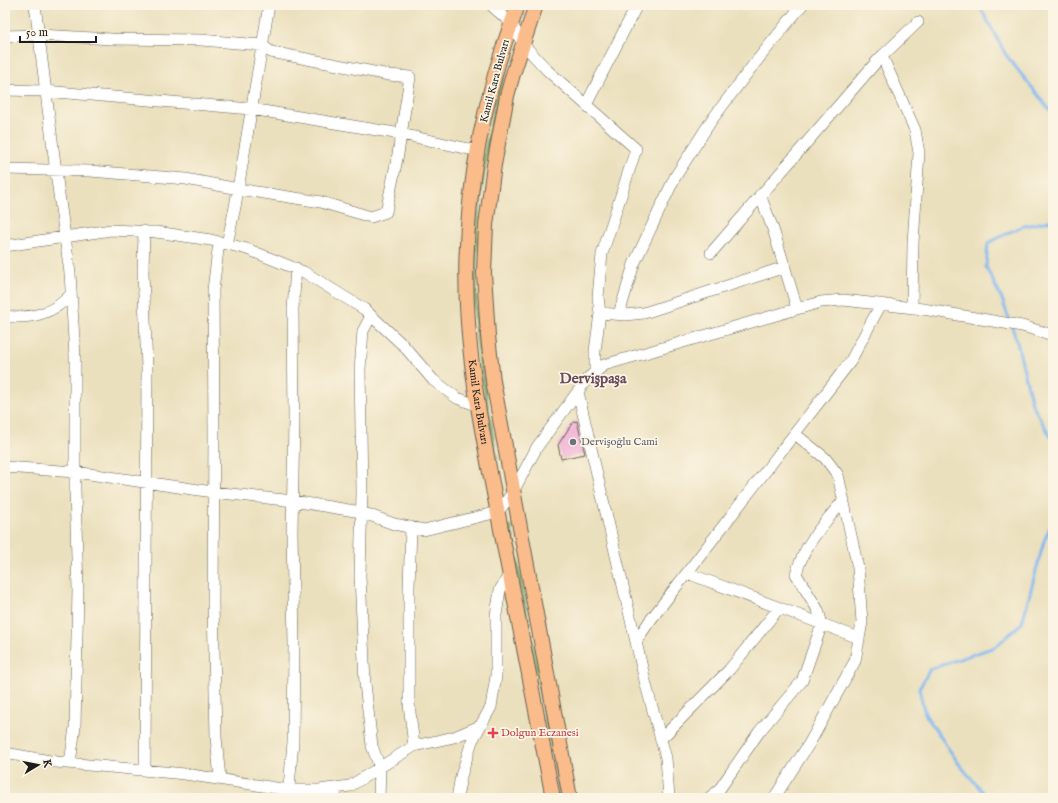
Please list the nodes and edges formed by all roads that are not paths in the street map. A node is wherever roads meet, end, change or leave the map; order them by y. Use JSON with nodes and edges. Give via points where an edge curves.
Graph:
{"nodes":[{"id":1,"x":35,"y":5,"type":"edge"},
{"id":2,"x":269,"y":5,"type":"edge"},
{"id":3,"x":491,"y":5,"type":"edge"},
{"id":4,"x":518,"y":5,"type":"edge"},
{"id":5,"x":536,"y":5,"type":"edge"},
{"id":6,"x":637,"y":5,"type":"edge"},
{"id":7,"x":802,"y":5,"type":"edge"},
{"id":8,"x":918,"y":22,"type":"dead end"},
{"id":9,"x":511,"y":23,"type":"junction"},
{"id":10,"x":39,"y":35,"type":"junction"},
{"id":11,"x":5,"y":36,"type":"edge"},
{"id":12,"x":523,"y":44,"type":"junction"},
{"id":13,"x":262,"y":45,"type":"junction"},
{"id":14,"x":882,"y":56,"type":"junction"},
{"id":15,"x":5,"y":90,"type":"edge"},
{"id":16,"x":45,"y":91,"type":"junction"},
{"id":17,"x":586,"y":105,"type":"junction"},
{"id":18,"x":251,"y":110,"type":"junction"},
{"id":19,"x":401,"y":134,"type":"junction"},
{"id":20,"x":478,"y":151,"type":"junction"},
{"id":21,"x":5,"y":169,"type":"edge"},
{"id":22,"x":55,"y":171,"type":"junction"},
{"id":23,"x":238,"y":189,"type":"junction"},
{"id":24,"x":760,"y":195,"type":"junction"},
{"id":25,"x":144,"y":231,"type":"junction"},
{"id":26,"x":65,"y":237,"type":"junction"},
{"id":27,"x":223,"y":243,"type":"junction"},
{"id":28,"x":5,"y":246,"type":"edge"},
{"id":29,"x":711,"y":253,"type":"dead end"},
{"id":30,"x":785,"y":267,"type":"junction"},
{"id":31,"x":296,"y":268,"type":"junction"},
{"id":32,"x":71,"y":294,"type":"junction"},
{"id":33,"x":881,"y":304,"type":"junction"},
{"id":34,"x":797,"y":308,"type":"junction"},
{"id":35,"x":912,"y":308,"type":"junction"},
{"id":36,"x":600,"y":313,"type":"junction"},
{"id":37,"x":619,"y":314,"type":"junction"},
{"id":38,"x":5,"y":316,"type":"edge"},
{"id":39,"x":371,"y":316,"type":"junction"},
{"id":40,"x":1053,"y":335,"type":"edge"},
{"id":41,"x":595,"y":373,"type":"junction"},
{"id":42,"x":578,"y":392,"type":"junction"},
{"id":43,"x":479,"y":406,"type":"junction"},
{"id":44,"x":795,"y":434,"type":"junction"},
{"id":45,"x":5,"y":467,"type":"edge"},
{"id":46,"x":75,"y":472,"type":"junction"},
{"id":47,"x":146,"y":482,"type":"junction"},
{"id":48,"x":214,"y":492,"type":"junction"},
{"id":49,"x":513,"y":492,"type":"junction"},
{"id":50,"x":844,"y":500,"type":"junction"},
{"id":51,"x":293,"y":501,"type":"junction"},
{"id":52,"x":362,"y":512,"type":"junction"},
{"id":53,"x":498,"y":512,"type":"junction"},
{"id":54,"x":411,"y":527,"type":"junction"},
{"id":55,"x":510,"y":573,"type":"junction"},
{"id":56,"x":687,"y":573,"type":"junction"},
{"id":57,"x":779,"y":608,"type":"junction"},
{"id":58,"x":822,"y":624,"type":"junction"},
{"id":59,"x":859,"y":638,"type":"junction"},
{"id":60,"x":636,"y":641,"type":"junction"},
{"id":61,"x":480,"y":726,"type":"junction"},
{"id":62,"x":661,"y":739,"type":"junction"},
{"id":63,"x":414,"y":746,"type":"junction"},
{"id":64,"x":5,"y":753,"type":"edge"},
{"id":65,"x":70,"y":763,"type":"junction"},
{"id":66,"x":380,"y":768,"type":"junction"},
{"id":67,"x":145,"y":769,"type":"junction"},
{"id":68,"x":220,"y":779,"type":"junction"},
{"id":69,"x":335,"y":793,"type":"edge"},
{"id":70,"x":289,"y":794,"type":"edge"},
{"id":71,"x":379,"y":798,"type":"edge"},
{"id":72,"x":457,"y":798,"type":"edge"},
{"id":73,"x":553,"y":798,"type":"edge"},
{"id":74,"x":570,"y":798,"type":"edge"},
{"id":75,"x":669,"y":798,"type":"edge"},
{"id":76,"x":709,"y":798,"type":"edge"},
{"id":77,"x":774,"y":798,"type":"edge"}],
"edges":[{"from":1,"to":10,"type":"street"},
{"from":2,"to":13,"type":"street"},
{"from":3,"to":9,"type":"street"},
{"from":4,"to":9,"type":"main road","name":"Kamil Kara Bulvarı"},
{"from":5,"to":12,"type":"main road","name":"Kamil Kara Bulvarı"},
{"from":6,"to":17,"type":"street"},
{"from":7,"to":37,"type":"street","via":[[711,121],[675,177],[634,264]]},
{"from":8,"to":14,"type":"street"},
{"from":9,"to":12,"type":"street"},
{"from":9,"to":20,"type":"main road","name":"Kamil Kara Bulvarı","via":[[492,84]]},
{"from":10,"to":11,"type":"street"},
{"from":10,"to":13,"type":"street","via":[[201,40]]},
{"from":10,"to":16,"type":"street"},
{"from":12,"to":17,"type":"street","via":[[548,71]]},
{"from":12,"to":49,"type":"main road","name":"Kamil Kara Bulvarı","via":[[507,96],[494,165],[486,225],[484,273],[490,358]]},
{"from":13,"to":18,"type":"street"},
{"from":13,"to":19,"type":"street","via":[[271,52],[410,77]]},
{"from":14,"to":24,"type":"street"},
{"from":14,"to":35,"type":"street","via":[[915,130],[919,153]]},
{"from":15,"to":16,"type":"street"},
{"from":16,"to":18,"type":"street"},
{"from":16,"to":22,"type":"street"},
{"from":17,"to":36,"type":"street","via":[[636,149],[602,254],[598,297]]},
{"from":18,"to":19,"type":"street"},
{"from":18,"to":23,"type":"street"},
{"from":19,"to":20,"type":"street"},
{"from":19,"to":23,"type":"street","via":[[386,212],[371,217],[321,202]]},
{"from":20,"to":43,"type":"main road","name":"Kamil Kara Bulvarı","via":[[470,208],[466,279],[470,344]]},
{"from":21,"to":22,"type":"street"},
{"from":22,"to":23,"type":"street","via":[[186,179]]},
{"from":22,"to":26,"type":"street"},
{"from":23,"to":27,"type":"street"},
{"from":24,"to":29,"type":"street"},
{"from":24,"to":30,"type":"street"},
{"from":25,"to":26,"type":"street","via":[[111,230]]},
{"from":25,"to":27,"type":"street"},
{"from":25,"to":47,"type":"street","via":[[142,273],[147,368]]},
{"from":26,"to":28,"type":"street"},
{"from":26,"to":32,"type":"street"},
{"from":27,"to":31,"type":"street","via":[[247,249]]},
{"from":27,"to":48,"type":"street","via":[[213,290]]},
{"from":30,"to":34,"type":"street"},
{"from":30,"to":37,"type":"street","via":[[644,313]]},
{"from":31,"to":39,"type":"street","via":[[364,308]]},
{"from":31,"to":51,"type":"street","via":[[293,309]]},
{"from":32,"to":38,"type":"street","via":[[65,301],[41,315],[16,318]]},
{"from":32,"to":46,"type":"street","via":[[75,357]]},
{"from":33,"to":34,"type":"street","via":[[843,300]]},
{"from":33,"to":35,"type":"street"},
{"from":33,"to":44,"type":"street","via":[[850,362]]},
{"from":34,"to":41,"type":"street","via":[[604,365]]},
{"from":35,"to":40,"type":"street","via":[[1022,326]]},
{"from":36,"to":37,"type":"street"},
{"from":36,"to":41,"type":"street"},
{"from":39,"to":43,"type":"street","via":[[404,346],[433,380],[457,398]]},
{"from":39,"to":52,"type":"street","via":[[363,331],[360,369]]},
{"from":41,"to":42,"type":"street"},
{"from":42,"to":49,"type":"street","via":[[537,447]]},
{"from":42,"to":60,"type":"street"},
{"from":43,"to":53,"type":"main road","name":"Kamil Kara Bulvarı"},
{"from":44,"to":50,"type":"street","via":[[824,458],[838,475]]},
{"from":44,"to":56,"type":"street"},
{"from":45,"to":46,"type":"street"},
{"from":46,"to":47,"type":"street"},
{"from":46,"to":65,"type":"street","via":[[78,590],[75,727]]},
{"from":47,"to":48,"type":"street"},
{"from":47,"to":67,"type":"street"},
{"from":48,"to":51,"type":"street"},
{"from":48,"to":68,"type":"street","via":[[213,604]]},
{"from":49,"to":53,"type":"street"},
{"from":49,"to":74,"type":"main road","name":"Kamil Kara Bulvarı"},
{"from":50,"to":58,"type":"street","via":[[814,535],[796,574],[818,610]]},
{"from":50,"to":59,"type":"street","via":[[858,568],[862,622]]},
{"from":51,"to":52,"type":"street"},
{"from":51,"to":70,"type":"street","via":[[293,742]]},
{"from":52,"to":54,"type":"street","via":[[394,524]]},
{"from":52,"to":66,"type":"street","via":[[360,576],[365,683],[372,746]]},
{"from":53,"to":54,"type":"street","via":[[424,530]]},
{"from":53,"to":55,"type":"main road","name":"Kamil Kara Bulvarı"},
{"from":54,"to":63,"type":"street","via":[[409,704]]},
{"from":55,"to":61,"type":"street","via":[[500,590],[496,615],[496,676],[491,707]]},
{"from":55,"to":73,"type":"main road","name":"Kamil Kara Bulvarı"},
{"from":56,"to":57,"type":"street"},
{"from":56,"to":60,"type":"street"},
{"from":57,"to":58,"type":"street"},
{"from":57,"to":62,"type":"street","via":[[729,670]]},
{"from":58,"to":59,"type":"street"},
{"from":58,"to":76,"type":"street","via":[[802,681],[759,732],[719,790]]},
{"from":59,"to":77,"type":"street","via":[[855,661],[809,744]]},
{"from":60,"to":62,"type":"street"},
{"from":61,"to":63,"type":"street","via":[[454,737]]},
{"from":61,"to":72,"type":"street","via":[[472,741]]},
{"from":62,"to":75,"type":"street","via":[[666,758]]},
{"from":63,"to":66,"type":"street"},
{"from":64,"to":65,"type":"street"},
{"from":65,"to":67,"type":"street"},
{"from":66,"to":69,"type":"street"},
{"from":66,"to":71,"type":"street"},
{"from":67,"to":68,"type":"street"},
{"from":68,"to":70,"type":"street"},
{"from":69,"to":70,"type":"street","via":[[320,790]]}]}
